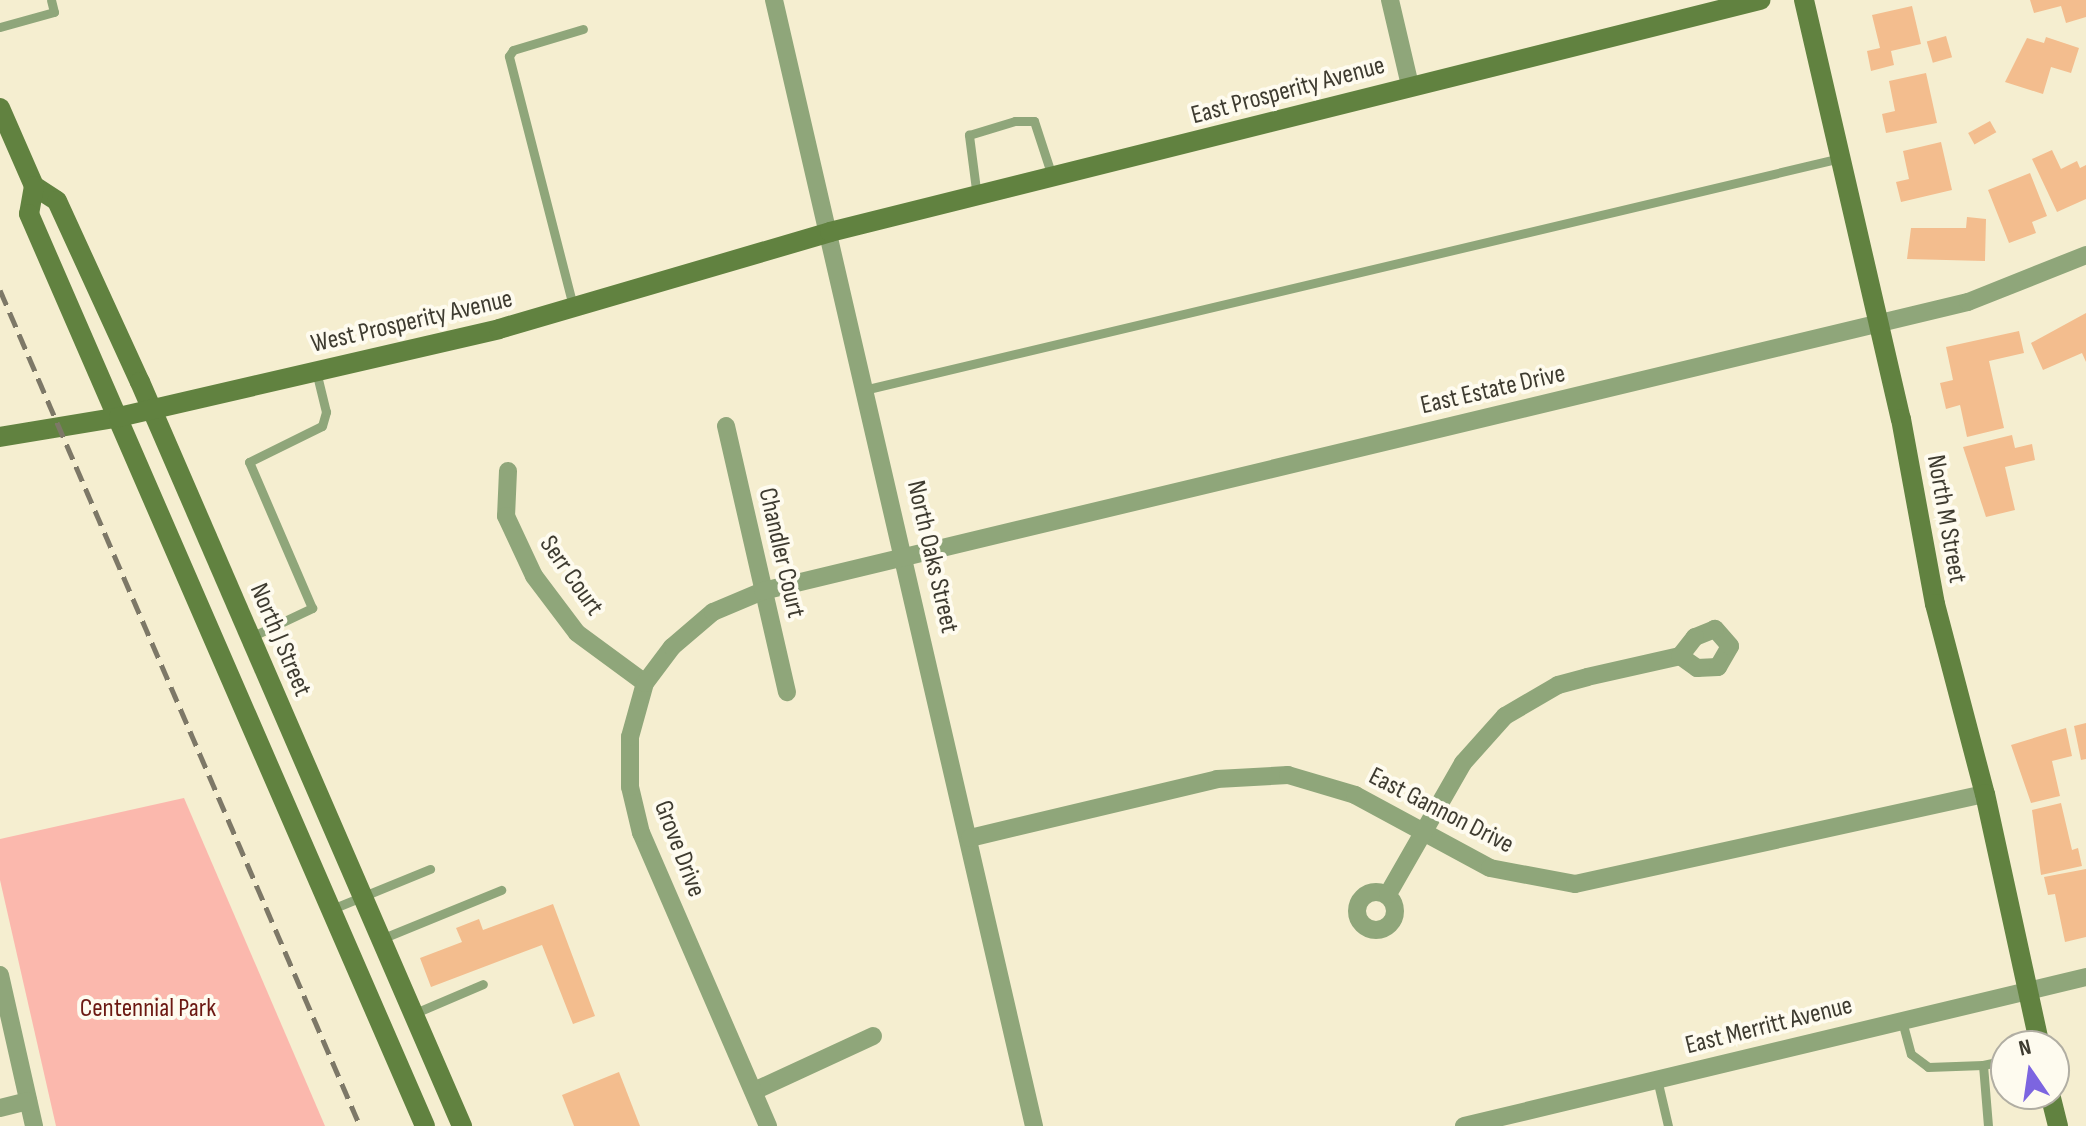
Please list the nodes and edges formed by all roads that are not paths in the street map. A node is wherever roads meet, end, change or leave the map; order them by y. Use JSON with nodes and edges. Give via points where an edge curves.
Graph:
{"nodes":[{"id":1,"x":51,"y":0,"type":"edge"},
{"id":2,"x":774,"y":0,"type":"edge"},
{"id":3,"x":1390,"y":0,"type":"edge"},
{"id":4,"x":1760,"y":0,"type":"edge"},
{"id":5,"x":1804,"y":0,"type":"edge"},
{"id":6,"x":0,"y":27,"type":"edge"},
{"id":7,"x":583,"y":29,"type":"dead end"},
{"id":8,"x":1410,"y":85,"type":"junction"},
{"id":9,"x":0,"y":108,"type":"edge"},
{"id":10,"x":1841,"y":158,"type":"junction"},
{"id":11,"x":1053,"y":179,"type":"junction"},
{"id":12,"x":34,"y":186,"type":"junction"},
{"id":13,"x":977,"y":197,"type":"junction"},
{"id":14,"x":830,"y":232,"type":"junction"},
{"id":15,"x":2086,"y":255,"type":"edge"},
{"id":16,"x":574,"y":309,"type":"junction"},
{"id":17,"x":1878,"y":325,"type":"junction"},
{"id":18,"x":316,"y":371,"type":"junction"},
{"id":19,"x":868,"y":389,"type":"junction"},
{"id":20,"x":151,"y":410,"type":"junction"},
{"id":21,"x":119,"y":417,"type":"junction"},
{"id":22,"x":726,"y":426,"type":"dead end"},
{"id":23,"x":0,"y":437,"type":"edge"},
{"id":24,"x":508,"y":471,"type":"dead end"},
{"id":25,"x":905,"y":558,"type":"junction"},
{"id":26,"x":763,"y":591,"type":"junction"},
{"id":27,"x":251,"y":637,"type":"junction"},
{"id":28,"x":1680,"y":656,"type":"dead end"},
{"id":29,"x":645,"y":683,"type":"junction"},
{"id":30,"x":787,"y":692,"type":"dead end"},
{"id":31,"x":1985,"y":794,"type":"junction"},
{"id":32,"x":1421,"y":831,"type":"junction"},
{"id":33,"x":970,"y":838,"type":"junction"},
{"id":34,"x":430,"y":869,"type":"dead end"},
{"id":35,"x":501,"y":890,"type":"dead end"},
{"id":36,"x":1388,"y":894,"type":"dead end"},
{"id":37,"x":363,"y":896,"type":"junction"},
{"id":38,"x":332,"y":909,"type":"junction"},
{"id":39,"x":381,"y":939,"type":"junction"},
{"id":40,"x":0,"y":975,"type":"edge"},
{"id":41,"x":2086,"y":977,"type":"edge"},
{"id":42,"x":483,"y":984,"type":"dead end"},
{"id":43,"x":2027,"y":990,"type":"junction"},
{"id":44,"x":413,"y":1014,"type":"junction"},
{"id":45,"x":1902,"y":1021,"type":"junction"},
{"id":46,"x":2036,"y":1030,"type":"edge"},
{"id":47,"x":873,"y":1036,"type":"dead end"},
{"id":48,"x":1990,"y":1063,"type":"edge"},
{"id":49,"x":1983,"y":1065,"type":"junction"},
{"id":50,"x":1657,"y":1079,"type":"junction"},
{"id":51,"x":754,"y":1091,"type":"junction"},
{"id":52,"x":28,"y":1101,"type":"junction"},
{"id":53,"x":0,"y":1108,"type":"edge"},
{"id":54,"x":1505,"y":1121,"type":"edge"},
{"id":55,"x":34,"y":1126,"type":"edge"},
{"id":56,"x":425,"y":1126,"type":"edge"},
{"id":57,"x":462,"y":1126,"type":"edge"},
{"id":58,"x":768,"y":1126,"type":"edge"},
{"id":59,"x":1034,"y":1126,"type":"edge"},
{"id":60,"x":1464,"y":1126,"type":"edge"},
{"id":61,"x":1668,"y":1126,"type":"edge"},
{"id":62,"x":1988,"y":1126,"type":"edge"}],
"edges":[{"from":1,"to":6,"type":"lane","via":[[54,12]]},
{"from":2,"to":14,"type":"street","name":"North Oaks Street"},
{"from":3,"to":8,"type":"street"},
{"from":4,"to":8,"type":"main road","name":"East Prosperity Avenue"},
{"from":5,"to":10,"type":"main road","name":"North M Street"},
{"from":7,"to":16,"type":"lane","via":[[513,50],[509,56]]},
{"from":8,"to":11,"type":"main road","name":"East Prosperity Avenue"},
{"from":9,"to":12,"type":"main road","name":"North J Street"},
{"from":10,"to":17,"type":"main road","name":"North M Street"},
{"from":10,"to":19,"type":"lane"},
{"from":11,"to":13,"type":"main road","name":"East Prosperity Avenue"},
{"from":11,"to":13,"type":"lane","via":[[1034,121],[1015,121],[969,135]]},
{"from":12,"to":20,"type":"main road","name":"North J Street","via":[[57,201]]},
{"from":12,"to":21,"type":"main road","name":"North J Street","via":[[29,214]]},
{"from":13,"to":14,"type":"main road","name":"East Prosperity Avenue"},
{"from":14,"to":16,"type":"main road","name":"West Prosperity Avenue"},
{"from":14,"to":19,"type":"street","name":"North Oaks Street"},
{"from":15,"to":17,"type":"street","name":"East Estate Drive","via":[[2014,287]]},
{"from":16,"to":18,"type":"main road","name":"West Prosperity Avenue"},
{"from":17,"to":25,"type":"street","name":"East Estate Drive"},
{"from":17,"to":31,"type":"main road","name":"North M Street","via":[[1935,604]]},
{"from":18,"to":20,"type":"main road","name":"West Prosperity Avenue"},
{"from":18,"to":27,"type":"lane","via":[[326,412],[322,426],[249,462],[312,608]]},
{"from":19,"to":25,"type":"street","name":"North Oaks Street"},
{"from":20,"to":21,"type":"main road","name":"West Prosperity Avenue"},
{"from":20,"to":27,"type":"main road","name":"North J Street"},
{"from":21,"to":23,"type":"main road","name":"West Prosperity Avenue"},
{"from":21,"to":38,"type":"main road","name":"North J Street"},
{"from":22,"to":26,"type":"street","name":"Chandler Court"},
{"from":24,"to":29,"type":"street","name":"Serr Court","via":[[506,516],[534,576],[577,633]]},
{"from":25,"to":26,"type":"street","name":"Grove Drive"},
{"from":25,"to":33,"type":"street","name":"North Oaks Street"},
{"from":26,"to":29,"type":"street","name":"Grove Drive","via":[[713,612],[690,629]]},
{"from":26,"to":30,"type":"street","name":"Chandler Court"},
{"from":27,"to":37,"type":"main road","name":"North J Street"},
{"from":28,"to":32,"type":"street","via":[[1558,685],[1505,716],[1463,763]]},
{"from":29,"to":51,"type":"street","name":"Grove Drive","via":[[630,737],[634,809]]},
{"from":31,"to":32,"type":"street","name":"East Gannon Drive","via":[[1575,884],[1490,868]]},
{"from":31,"to":43,"type":"main road","name":"North M Street"},
{"from":32,"to":33,"type":"street","name":"East Gannon Drive","via":[[1321,782],[1252,773]]},
{"from":32,"to":36,"type":"street"},
{"from":33,"to":59,"type":"street","name":"North Oaks Street"},
{"from":34,"to":37,"type":"lane"},
{"from":35,"to":39,"type":"lane"},
{"from":37,"to":38,"type":"lane"},
{"from":37,"to":39,"type":"main road","name":"North J Street"},
{"from":38,"to":56,"type":"main road","name":"North J Street"},
{"from":39,"to":44,"type":"main road","name":"North J Street"},
{"from":40,"to":52,"type":"street"},
{"from":41,"to":43,"type":"street","name":"East Merritt Avenue"},
{"from":42,"to":44,"type":"lane"},
{"from":43,"to":45,"type":"street","name":"East Merritt Avenue"},
{"from":43,"to":46,"type":"main road","name":"North M Street"},
{"from":44,"to":57,"type":"main road","name":"North J Street"},
{"from":45,"to":49,"type":"lane","via":[[1911,1054],[1928,1067]]},
{"from":45,"to":50,"type":"street","name":"East Merritt Avenue"},
{"from":47,"to":51,"type":"street"},
{"from":48,"to":49,"type":"lane"},
{"from":49,"to":62,"type":"lane"},
{"from":50,"to":54,"type":"street","name":"East Merritt Avenue"},
{"from":50,"to":61,"type":"lane"},
{"from":51,"to":58,"type":"street","name":"Grove Drive"},
{"from":52,"to":53,"type":"street"},
{"from":52,"to":55,"type":"street"},
{"from":54,"to":60,"type":"street","name":"East Merritt Avenue"}]}
